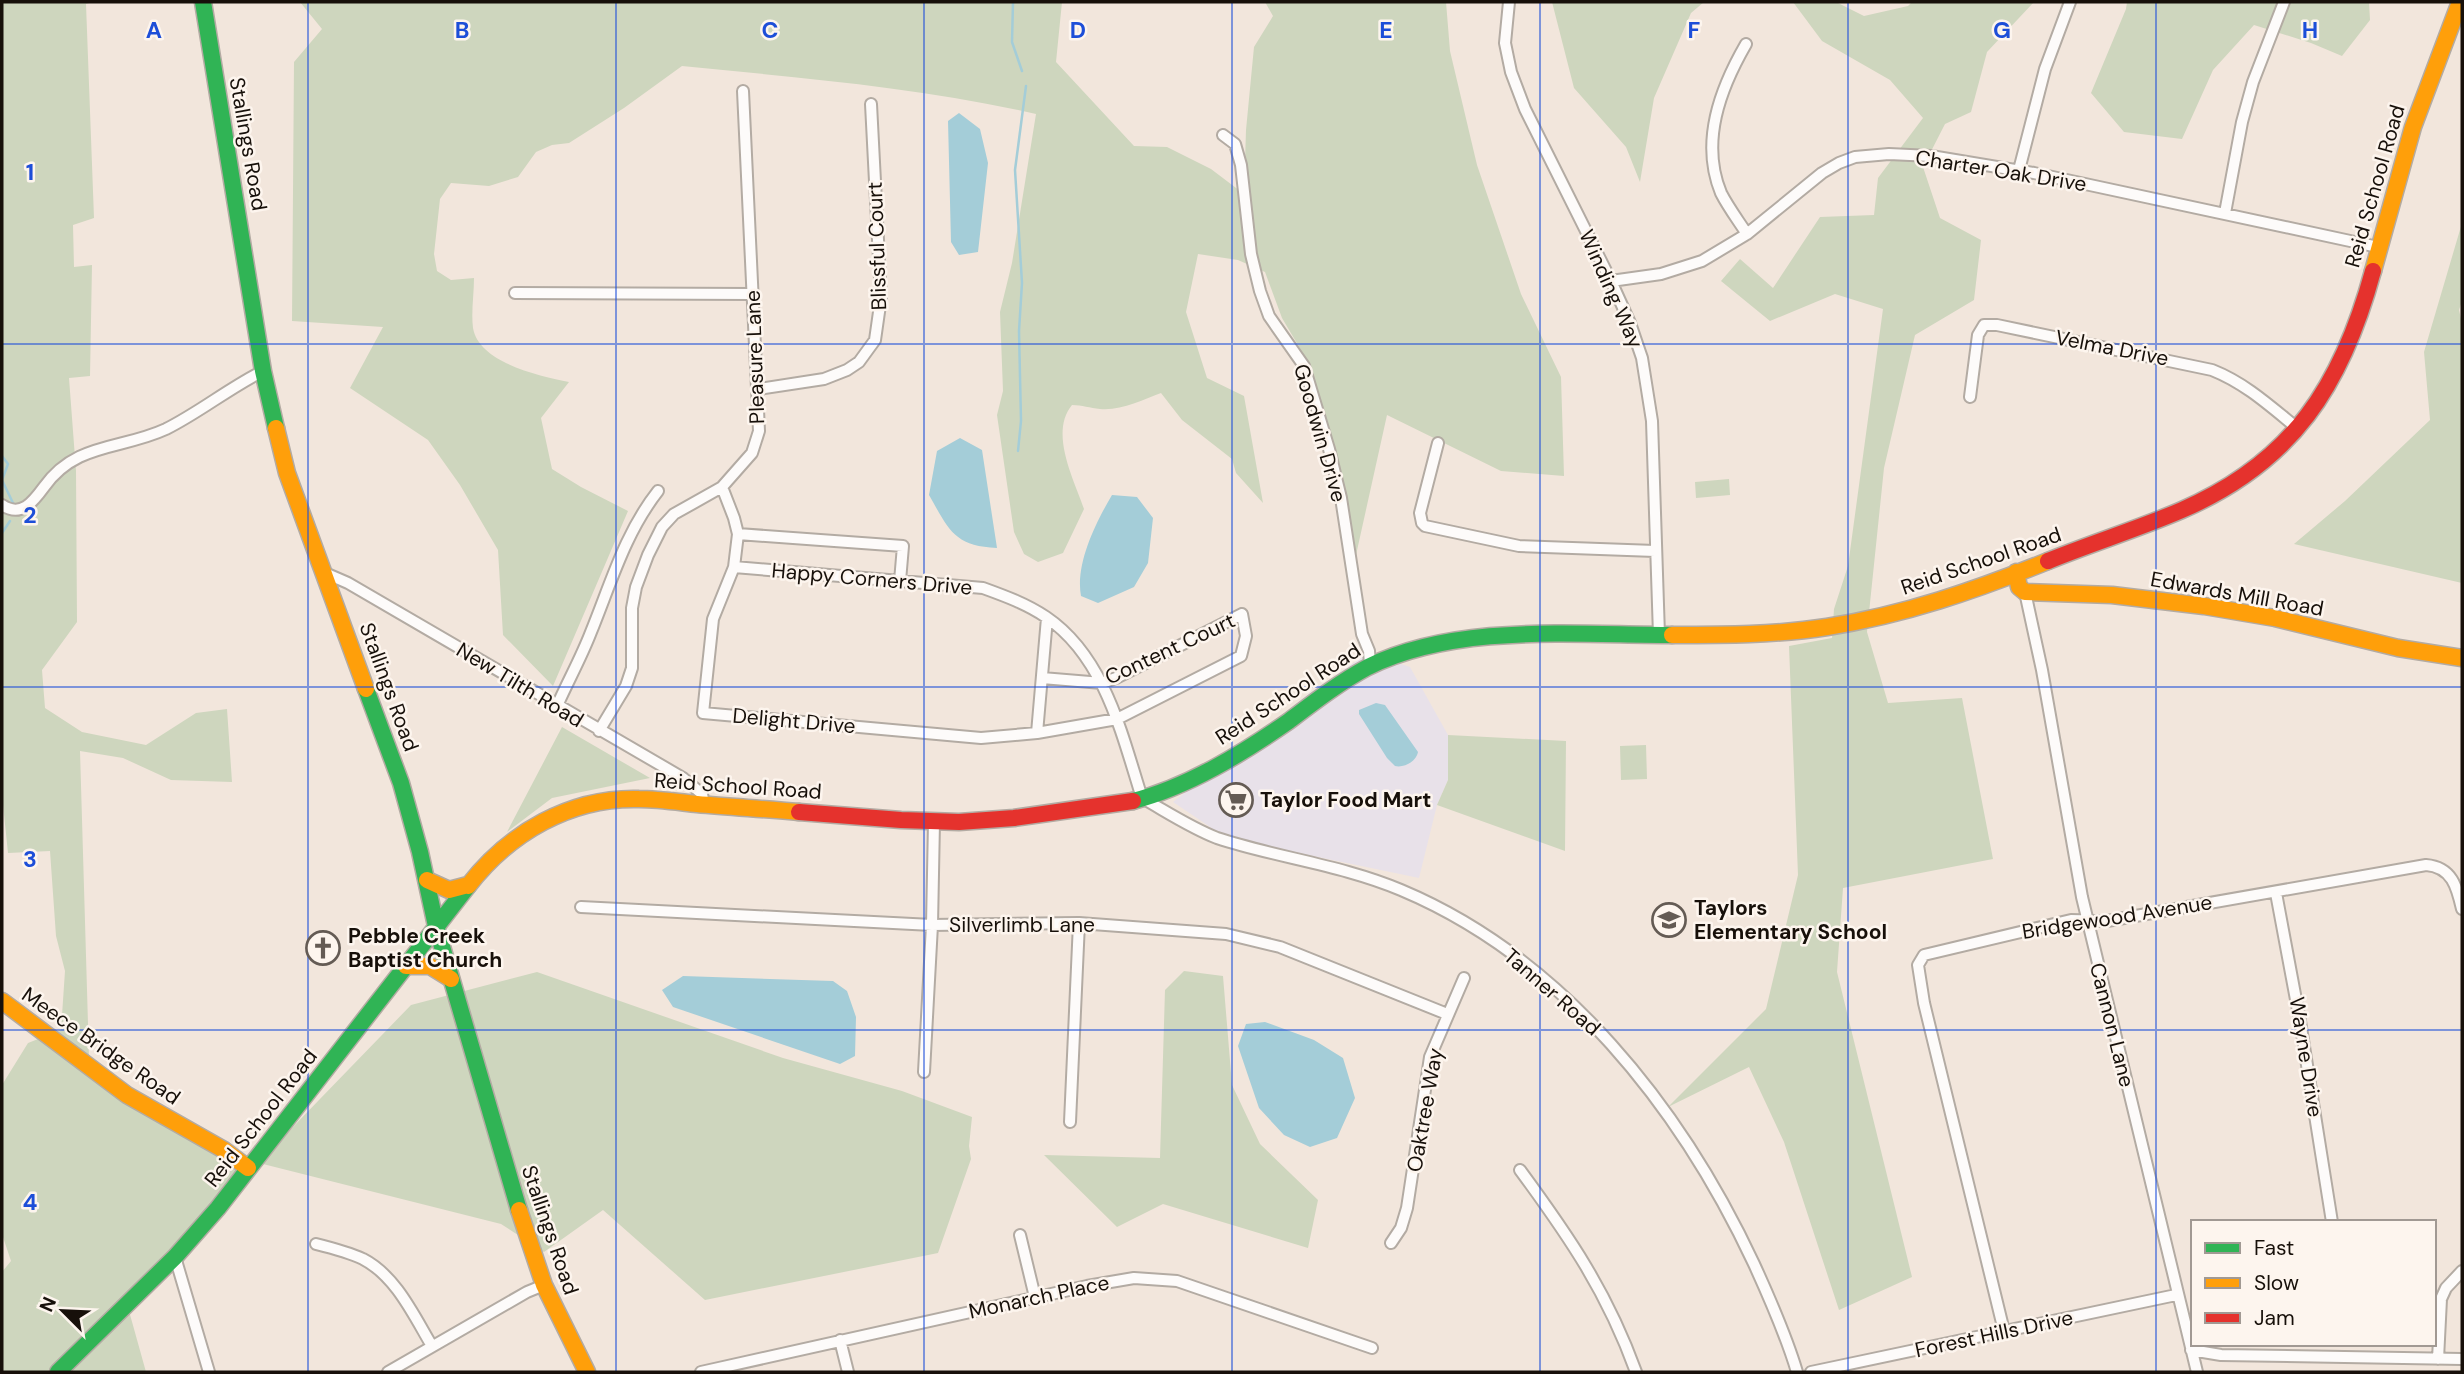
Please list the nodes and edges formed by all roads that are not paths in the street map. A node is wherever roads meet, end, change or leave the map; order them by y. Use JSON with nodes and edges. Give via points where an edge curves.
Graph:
{"nodes":[{"id":1,"x":204,"y":2,"type":"edge"},
{"id":2,"x":1509,"y":2,"type":"edge"},
{"id":3,"x":2070,"y":2,"type":"edge"},
{"id":4,"x":2284,"y":2,"type":"edge"},
{"id":5,"x":2460,"y":2,"type":"edge"},
{"id":6,"x":1746,"y":44,"type":"dead end"},
{"id":7,"x":743,"y":91,"type":"dead end"},
{"id":8,"x":871,"y":104,"type":"dead end"},
{"id":9,"x":1223,"y":135,"type":"dead end"},
{"id":10,"x":2019,"y":170,"type":"junction"},
{"id":11,"x":2225,"y":213,"type":"junction"},
{"id":12,"x":1747,"y":234,"type":"junction"},
{"id":13,"x":2378,"y":247,"type":"junction"},
{"id":14,"x":1611,"y":281,"type":"junction"},
{"id":15,"x":514,"y":293,"type":"dead end"},
{"id":16,"x":753,"y":293,"type":"junction"},
{"id":17,"x":263,"y":371,"type":"junction"},
{"id":18,"x":759,"y":389,"type":"junction"},
{"id":19,"x":1970,"y":397,"type":"dead end"},
{"id":20,"x":2297,"y":428,"type":"junction"},
{"id":21,"x":1438,"y":443,"type":"dead end"},
{"id":22,"x":722,"y":487,"type":"junction"},
{"id":23,"x":658,"y":491,"type":"dead end"},
{"id":24,"x":2,"y":505,"type":"edge"},
{"id":25,"x":737,"y":534,"type":"junction"},
{"id":26,"x":1655,"y":551,"type":"junction"},
{"id":27,"x":734,"y":567,"type":"junction"},
{"id":28,"x":2016,"y":572,"type":"junction"},
{"id":29,"x":325,"y":573,"type":"junction"},
{"id":30,"x":900,"y":581,"type":"junction"},
{"id":31,"x":2025,"y":592,"type":"junction"},
{"id":32,"x":1047,"y":618,"type":"junction"},
{"id":33,"x":1659,"y":635,"type":"junction"},
{"id":34,"x":2462,"y":658,"type":"edge"},
{"id":35,"x":1370,"y":664,"type":"junction"},
{"id":36,"x":1042,"y":678,"type":"junction"},
{"id":37,"x":1102,"y":683,"type":"junction"},
{"id":38,"x":557,"y":706,"type":"junction"},
{"id":39,"x":1117,"y":719,"type":"junction"},
{"id":40,"x":599,"y":732,"type":"junction"},
{"id":41,"x":1037,"y":733,"type":"junction"},
{"id":42,"x":1142,"y":798,"type":"junction"},
{"id":43,"x":704,"y":805,"type":"junction"},
{"id":44,"x":934,"y":822,"type":"junction"},
{"id":45,"x":426,"y":880,"type":"junction"},
{"id":46,"x":468,"y":885,"type":"junction"},
{"id":47,"x":2276,"y":893,"type":"junction"},
{"id":48,"x":581,"y":907,"type":"dead end"},
{"id":49,"x":2462,"y":909,"type":"edge"},
{"id":50,"x":2088,"y":921,"type":"junction"},
{"id":51,"x":1079,"y":923,"type":"junction"},
{"id":52,"x":932,"y":925,"type":"junction"},
{"id":53,"x":436,"y":926,"type":"junction"},
{"id":54,"x":406,"y":966,"type":"junction"},
{"id":55,"x":1464,"y":978,"type":"dead end"},
{"id":56,"x":451,"y":979,"type":"junction"},
{"id":57,"x":2,"y":1001,"type":"edge"},
{"id":58,"x":1447,"y":1014,"type":"junction"},
{"id":59,"x":924,"y":1072,"type":"dead end"},
{"id":60,"x":1070,"y":1122,"type":"dead end"},
{"id":61,"x":248,"y":1168,"type":"junction"},
{"id":62,"x":1520,"y":1170,"type":"dead end"},
{"id":63,"x":2332,"y":1220,"type":"edge"},
{"id":64,"x":1020,"y":1236,"type":"dead end"},
{"id":65,"x":1391,"y":1243,"type":"dead end"},
{"id":66,"x":316,"y":1244,"type":"dead end"},
{"id":67,"x":175,"y":1257,"type":"junction"},
{"id":68,"x":2462,"y":1271,"type":"edge"},
{"id":69,"x":544,"y":1285,"type":"junction"},
{"id":70,"x":2176,"y":1295,"type":"junction"},
{"id":71,"x":1035,"y":1297,"type":"junction"},
{"id":72,"x":2004,"y":1331,"type":"junction"},
{"id":73,"x":840,"y":1340,"type":"junction"},
{"id":74,"x":432,"y":1346,"type":"junction"},
{"id":75,"x":2352,"y":1346,"type":"edge"},
{"id":76,"x":1372,"y":1348,"type":"dead end"},
{"id":77,"x":2191,"y":1350,"type":"junction"},
{"id":78,"x":2353,"y":1357,"type":"junction"},
{"id":79,"x":2438,"y":1359,"type":"junction"},
{"id":80,"x":2462,"y":1359,"type":"edge"},
{"id":81,"x":58,"y":1372,"type":"edge"},
{"id":82,"x":209,"y":1372,"type":"edge"},
{"id":83,"x":388,"y":1372,"type":"edge"},
{"id":84,"x":587,"y":1372,"type":"edge"},
{"id":85,"x":701,"y":1372,"type":"edge"},
{"id":86,"x":848,"y":1372,"type":"edge"},
{"id":87,"x":1636,"y":1372,"type":"edge"},
{"id":88,"x":1797,"y":1372,"type":"edge"},
{"id":89,"x":1811,"y":1372,"type":"edge"},
{"id":90,"x":2197,"y":1372,"type":"edge"}],
"edges":[{"from":1,"to":17,"type":"street","name":"Stallings Road"},
{"from":2,"to":14,"type":"street","name":"Winding Way","via":[[1505,43],[1511,72]]},
{"from":3,"to":10,"type":"street","via":[[2045,69]]},
{"from":4,"to":11,"type":"street","via":[[2253,82]]},
{"from":5,"to":13,"type":"street","name":"Reid School Road","via":[[2415,118]]},
{"from":6,"to":12,"type":"street","via":[[1719,99],[1713,150],[1722,195]]},
{"from":7,"to":16,"type":"street","name":"Pleasure Lane"},
{"from":8,"to":18,"type":"street","name":"Blissful Court","via":[[881,298],[876,341],[846,370],[824,379]]},
{"from":9,"to":35,"type":"street","name":"Goodwin Drive","via":[[1235,144],[1241,165],[1251,254],[1262,299],[1304,366],[1329,449]]},
{"from":10,"to":11,"type":"street","name":"Charter Oak Drive"},
{"from":10,"to":12,"type":"street","name":"Charter Oak Drive","via":[[1931,156],[1855,157],[1827,169]]},
{"from":11,"to":13,"type":"street","name":"Charter Oak Drive"},
{"from":12,"to":14,"type":"street","name":"Charter Oak Drive","via":[[1688,267]]},
{"from":13,"to":20,"type":"street","name":"Reid School Road","via":[[2346,354],[2323,396]]},
{"from":14,"to":26,"type":"street","name":"Winding Way","via":[[1636,339],[1647,386]]},
{"from":15,"to":16,"type":"street"},
{"from":16,"to":18,"type":"street","name":"Pleasure Lane"},
{"from":17,"to":24,"type":"street","via":[[164,430],[70,460],[28,507],[9,510]]},
{"from":17,"to":29,"type":"street","name":"Stallings Road","via":[[287,472]]},
{"from":18,"to":22,"type":"street","name":"Pleasure Lane","via":[[759,431],[752,453]]},
{"from":19,"to":20,"type":"street","name":"Velma Drive","via":[[1978,335],[1984,325],[1997,325],[2212,370],[2250,390]]},
{"from":20,"to":28,"type":"street","name":"Reid School Road","via":[[2254,470],[2202,503]]},
{"from":21,"to":26,"type":"street","via":[[1420,513],[1425,526],[1519,547]]},
{"from":22,"to":25,"type":"street","name":"Delight Drive"},
{"from":22,"to":40,"type":"street","name":"Pleasure Lane","via":[[674,514],[662,527],[636,587],[632,667]]},
{"from":23,"to":38,"type":"street","via":[[634,525]]},
{"from":25,"to":27,"type":"street","name":"Delight Drive"},
{"from":25,"to":30,"type":"street","via":[[903,546]]},
{"from":26,"to":33,"type":"street","name":"Winding Way"},
{"from":27,"to":30,"type":"street","name":"Happy Corners Drive"},
{"from":27,"to":41,"type":"street","name":"Delight Drive","via":[[713,620],[703,713],[981,738]]},
{"from":28,"to":31,"type":"street"},
{"from":28,"to":33,"type":"street","name":"Reid School Road","via":[[1968,592],[1847,624],[1758,634]]},
{"from":29,"to":38,"type":"street","name":"New Tilth Road"},
{"from":29,"to":45,"type":"street","name":"Stallings Road","via":[[401,783]]},
{"from":30,"to":32,"type":"street","name":"Happy Corners Drive","via":[[984,588]]},
{"from":31,"to":34,"type":"street","name":"Edwards Mill Road","via":[[2204,606]]},
{"from":31,"to":50,"type":"street","name":"Cannon Lane"},
{"from":32,"to":36,"type":"street"},
{"from":32,"to":37,"type":"street","name":"Happy Corners Drive","via":[[1074,641]]},
{"from":33,"to":35,"type":"street","name":"Reid School Road","via":[[1463,641],[1404,651]]},
{"from":35,"to":42,"type":"street","name":"Reid School Road","via":[[1238,753]]},
{"from":36,"to":37,"type":"street","name":"Content Court"},
{"from":36,"to":41,"type":"street"},
{"from":37,"to":39,"type":"street","name":"Happy Corners Drive"},
{"from":37,"to":39,"type":"street","name":"Content Court","via":[[1242,614],[1246,635],[1241,656]]},
{"from":38,"to":40,"type":"street","name":"New Tilth Road"},
{"from":39,"to":41,"type":"street","name":"Delight Drive"},
{"from":39,"to":42,"type":"street","name":"Happy Corners Drive"},
{"from":40,"to":43,"type":"street","name":"New Tilth Road","via":[[696,786]]},
{"from":42,"to":44,"type":"street","name":"Reid School Road","via":[[1015,818]]},
{"from":42,"to":88,"type":"street","name":"Tanner Road","via":[[1214,837],[1372,878],[1404,891],[1475,930],[1550,986],[1619,1052],[1692,1149],[1740,1233]]},
{"from":43,"to":44,"type":"street","name":"Reid School Road"},
{"from":43,"to":46,"type":"street","name":"Reid School Road","via":[[621,799],[572,808],[511,840]]},
{"from":44,"to":52,"type":"street"},
{"from":45,"to":46,"type":"street","via":[[449,890]]},
{"from":45,"to":53,"type":"street","name":"Stallings Road"},
{"from":46,"to":53,"type":"street","name":"Reid School Road"},
{"from":47,"to":49,"type":"street","name":"Bridgewood Avenue","via":[[2432,866],[2451,876]]},
{"from":47,"to":50,"type":"street","name":"Bridgewood Avenue"},
{"from":47,"to":63,"type":"street","name":"Wayne Drive"},
{"from":48,"to":52,"type":"street","name":"Silverlimb Lane"},
{"from":50,"to":70,"type":"street","name":"Cannon Lane"},
{"from":50,"to":72,"type":"street","name":"Bridgewood Avenue","via":[[2071,920],[1930,952],[1919,961],[1924,1003]]},
{"from":51,"to":52,"type":"street","name":"Silverlimb Lane"},
{"from":51,"to":58,"type":"street","name":"Silverlimb Lane","via":[[1226,934],[1280,947]]},
{"from":51,"to":60,"type":"street"},
{"from":52,"to":59,"type":"street"},
{"from":53,"to":54,"type":"street","name":"Reid School Road"},
{"from":53,"to":56,"type":"street","name":"Stallings Road"},
{"from":54,"to":56,"type":"street","via":[[428,964]]},
{"from":54,"to":61,"type":"street","name":"Reid School Road"},
{"from":55,"to":58,"type":"street","name":"Oaktree Way"},
{"from":56,"to":69,"type":"street","name":"Stallings Road"},
{"from":57,"to":61,"type":"street","name":"Meece Bridge Road","via":[[128,1096],[226,1150]]},
{"from":58,"to":65,"type":"street","name":"Oaktree Way","via":[[1430,1057],[1407,1208]]},
{"from":61,"to":67,"type":"street","name":"Reid School Road"},
{"from":62,"to":87,"type":"street","via":[[1598,1284]]},
{"from":64,"to":71,"type":"street"},
{"from":66,"to":74,"type":"street","via":[[347,1252],[377,1269],[400,1294]]},
{"from":67,"to":81,"type":"street","name":"Reid School Road"},
{"from":67,"to":82,"type":"street"},
{"from":68,"to":79,"type":"street","via":[[2441,1299]]},
{"from":69,"to":74,"type":"street"},
{"from":69,"to":84,"type":"street","name":"Stallings Road"},
{"from":70,"to":72,"type":"street","name":"Forest Hills Drive"},
{"from":70,"to":77,"type":"street","name":"Cannon Lane"},
{"from":71,"to":73,"type":"street","name":"Monarch Place"},
{"from":71,"to":76,"type":"street","name":"Monarch Place","via":[[1121,1279],[1167,1279]]},
{"from":72,"to":89,"type":"street","name":"Forest Hills Drive"},
{"from":73,"to":85,"type":"street","name":"Monarch Place"},
{"from":73,"to":86,"type":"street"},
{"from":74,"to":83,"type":"street"},
{"from":75,"to":78,"type":"street"},
{"from":77,"to":78,"type":"street","via":[[2221,1355]]},
{"from":77,"to":90,"type":"street","name":"Cannon Lane"},
{"from":78,"to":79,"type":"street"},
{"from":79,"to":80,"type":"street"}]}
